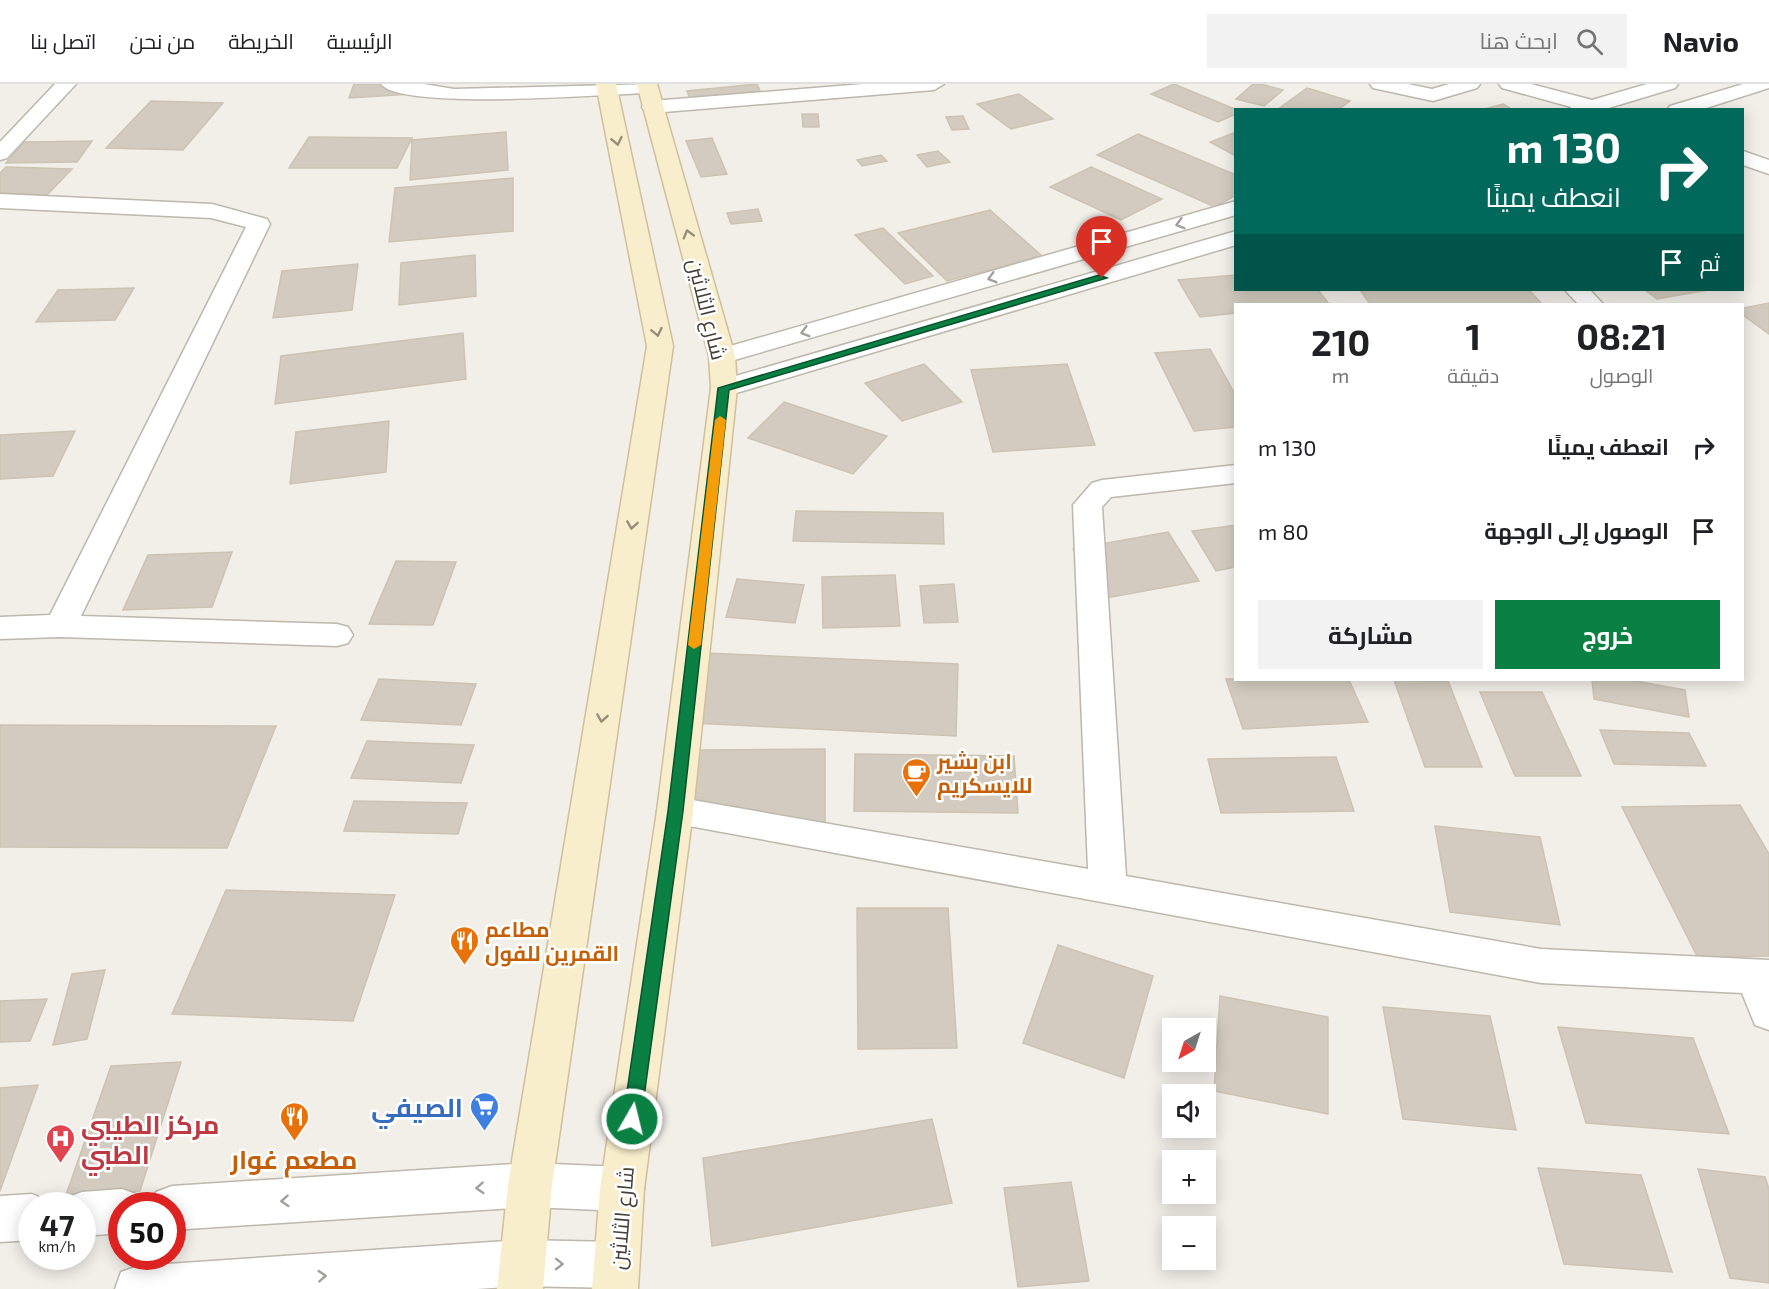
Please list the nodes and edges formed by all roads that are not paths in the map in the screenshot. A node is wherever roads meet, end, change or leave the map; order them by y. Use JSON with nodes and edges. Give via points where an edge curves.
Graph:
{"nodes":[{"id":1,"x":66,"y":84,"type":"edge"},
{"id":2,"x":391,"y":84,"type":"edge"},
{"id":3,"x":934,"y":84,"type":"edge"},
{"id":4,"x":1380,"y":84,"type":"edge"},
{"id":5,"x":1470,"y":84,"type":"edge"},
{"id":6,"x":1509,"y":84,"type":"edge"},
{"id":7,"x":1668,"y":84,"type":"edge"},
{"id":8,"x":1763,"y":84,"type":"edge"},
{"id":9,"x":606,"y":86,"type":"edge"},
{"id":10,"x":649,"y":93,"type":"edge"},
{"id":11,"x":1586,"y":108,"type":"edge"},
{"id":12,"x":1684,"y":108,"type":"edge"},
{"id":13,"x":0,"y":154,"type":"edge"},
{"id":14,"x":1744,"y":157,"type":"edge"},
{"id":15,"x":1769,"y":168,"type":"edge"},
{"id":16,"x":0,"y":201,"type":"edge"},
{"id":17,"x":1234,"y":209,"type":"edge"},
{"id":18,"x":1234,"y":239,"type":"edge"},
{"id":19,"x":1578,"y":291,"type":"edge"},
{"id":20,"x":1591,"y":303,"type":"edge"},
{"id":21,"x":722,"y":356,"type":"junction"},
{"id":22,"x":724,"y":388,"type":"junction"},
{"id":23,"x":1234,"y":474,"type":"edge"},
{"id":24,"x":60,"y":626,"type":"junction"},
{"id":25,"x":0,"y":628,"type":"edge"},
{"id":26,"x":337,"y":635,"type":"dead end"},
{"id":27,"x":675,"y":811,"type":"junction"},
{"id":28,"x":1108,"y":888,"type":"junction"},
{"id":29,"x":1763,"y":977,"type":"edge"},
{"id":30,"x":1769,"y":1012,"type":"edge"},
{"id":31,"x":530,"y":1185,"type":"junction"},
{"id":32,"x":622,"y":1190,"type":"junction"},
{"id":33,"x":186,"y":1207,"type":"edge"},
{"id":34,"x":18,"y":1218,"type":"edge"},
{"id":35,"x":0,"y":1219,"type":"edge"},
{"id":36,"x":520,"y":1276,"type":"edge"},
{"id":37,"x":615,"y":1277,"type":"edge"},
{"id":38,"x":138,"y":1289,"type":"edge"}],
"edges":[{"from":1,"to":13,"type":"street"},
{"from":2,"to":9,"type":"street","via":[[454,95]]},
{"from":3,"to":10,"type":"street"},
{"from":4,"to":5,"type":"street","via":[[1433,95]]},
{"from":6,"to":11,"type":"street"},
{"from":7,"to":11,"type":"street"},
{"from":8,"to":12,"type":"street"},
{"from":9,"to":10,"type":"street"},
{"from":9,"to":31,"type":"main road","one_way":true,"via":[[660,346]]},
{"from":21,"to":10,"type":"main road","name":"شارع الثلاثين","one_way":true},
{"from":14,"to":15,"type":"street"},
{"from":16,"to":24,"type":"street","via":[[212,211],[259,224]]},
{"from":17,"to":21,"type":"street","one_way":true},
{"from":18,"to":22,"type":"street"},
{"from":19,"to":20,"type":"street"},
{"from":21,"to":22,"type":"main road","name":"شارع الثلاثين"},
{"from":22,"to":27,"type":"main road","name":"شارع الثلاثين"},
{"from":23,"to":28,"type":"street","via":[[1102,489],[1086,505]]},
{"from":24,"to":25,"type":"street"},
{"from":24,"to":26,"type":"street"},
{"from":27,"to":28,"type":"street"},
{"from":27,"to":32,"type":"main road","name":"شارع الثلاثين"},
{"from":28,"to":29,"type":"street","via":[[1541,966]]},
{"from":29,"to":30,"type":"street"},
{"from":31,"to":32,"type":"street"},
{"from":31,"to":33,"type":"street","one_way":true},
{"from":31,"to":36,"type":"main road"},
{"from":32,"to":37,"type":"main road","name":"شارع الثلاثين"},
{"from":34,"to":35,"type":"street"},
{"from":36,"to":37,"type":"street","one_way":true},
{"from":38,"to":36,"type":"street","one_way":true}]}
